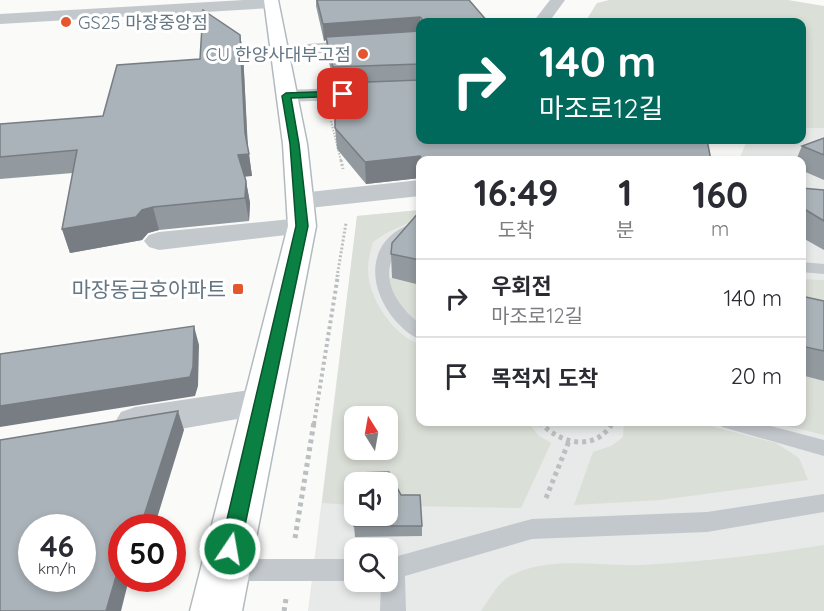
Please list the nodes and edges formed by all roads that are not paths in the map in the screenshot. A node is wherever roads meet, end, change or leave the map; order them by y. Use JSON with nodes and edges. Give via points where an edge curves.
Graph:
{"nodes":[{"id":1,"x":558,"y":0,"type":"edge"},
{"id":2,"x":271,"y":2,"type":"edge"},
{"id":3,"x":119,"y":6,"type":"edge"},
{"id":4,"x":544,"y":18,"type":"edge"},
{"id":5,"x":0,"y":19,"type":"edge"},
{"id":6,"x":110,"y":32,"type":"dead end"},
{"id":7,"x":416,"y":41,"type":"edge"},
{"id":8,"x":279,"y":51,"type":"junction"},
{"id":9,"x":416,"y":91,"type":"edge"},
{"id":10,"x":286,"y":96,"type":"junction"},
{"id":11,"x":416,"y":189,"type":"edge"},
{"id":12,"x":301,"y":213,"type":"junction"},
{"id":13,"x":416,"y":227,"type":"edge"},
{"id":14,"x":159,"y":240,"type":"dead end"},
{"id":15,"x":806,"y":267,"type":"edge"},
{"id":16,"x":824,"y":269,"type":"edge"},
{"id":17,"x":416,"y":330,"type":"edge"},
{"id":18,"x":262,"y":402,"type":"junction"},
{"id":19,"x":744,"y":426,"type":"edge"},
{"id":20,"x":105,"y":427,"type":"edge"},
{"id":21,"x":824,"y":448,"type":"edge"},
{"id":22,"x":824,"y":502,"type":"edge"},
{"id":23,"x":398,"y":568,"type":"edge"},
{"id":24,"x":225,"y":570,"type":"junction"},
{"id":25,"x":344,"y":570,"type":"edge"},
{"id":26,"x":392,"y":592,"type":"edge"},
{"id":27,"x":216,"y":611,"type":"edge"},
{"id":28,"x":393,"y":611,"type":"edge"}],
"edges":[{"from":1,"to":4,"type":"street"},
{"from":2,"to":3,"type":"street"},
{"from":2,"to":8,"type":"main road"},
{"from":3,"to":5,"type":"street"},
{"from":3,"to":6,"type":"street"},
{"from":7,"to":8,"type":"street"},
{"from":8,"to":10,"type":"main road"},
{"from":9,"to":10,"type":"street"},
{"from":10,"to":12,"type":"main road"},
{"from":11,"to":12,"type":"street"},
{"from":12,"to":14,"type":"street"},
{"from":12,"to":18,"type":"main road"},
{"from":13,"to":17,"type":"lane","via":[[391,243],[381,257],[380,281],[390,306]]},
{"from":15,"to":16,"type":"lane"},
{"from":18,"to":20,"type":"street"},
{"from":18,"to":24,"type":"main road"},
{"from":19,"to":21,"type":"lane"},
{"from":22,"to":23,"type":"lane","via":[[707,522],[532,530]]},
{"from":24,"to":25,"type":"lane"},
{"from":24,"to":27,"type":"main road"},
{"from":26,"to":28,"type":"lane"}]}
